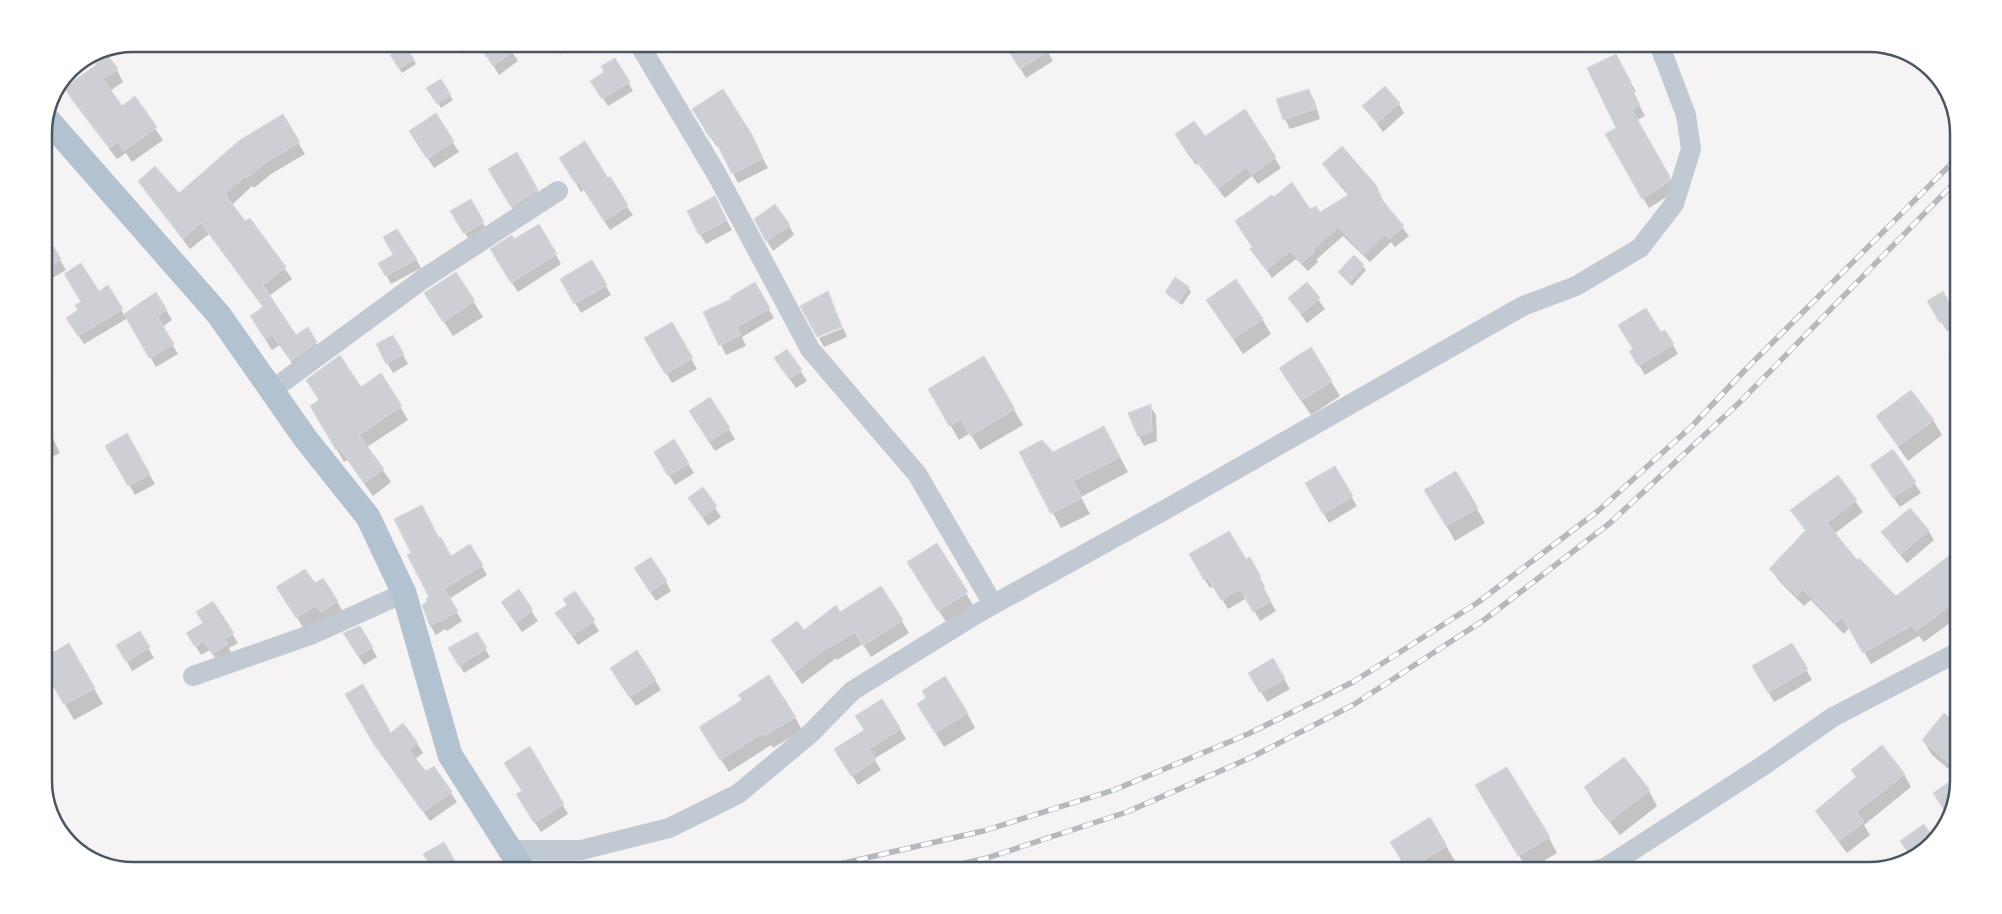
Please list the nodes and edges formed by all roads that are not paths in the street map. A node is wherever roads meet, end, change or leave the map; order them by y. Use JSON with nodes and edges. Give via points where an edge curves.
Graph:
{"nodes":[{"id":1,"x":645,"y":52,"type":"edge"},
{"id":2,"x":1662,"y":52,"type":"edge"},
{"id":3,"x":53,"y":126,"type":"edge"},
{"id":4,"x":558,"y":191,"type":"dead end"},
{"id":5,"x":272,"y":390,"type":"junction"},
{"id":6,"x":404,"y":593,"type":"junction"},
{"id":7,"x":994,"y":604,"type":"junction"},
{"id":8,"x":1950,"y":656,"type":"edge"},
{"id":9,"x":193,"y":676,"type":"dead end"},
{"id":10,"x":516,"y":860,"type":"edge"},
{"id":11,"x":1614,"y":862,"type":"edge"}],
"edges":[{"from":1,"to":7,"type":"street","via":[[716,173],[810,349],[917,474]]},
{"from":2,"to":7,"type":"street","via":[[1686,115],[1691,149],[1674,204],[1640,248],[1576,286],[1523,306]]},
{"from":3,"to":5,"type":"main road","via":[[219,315]]},
{"from":4,"to":5,"type":"street","via":[[423,279]]},
{"from":5,"to":6,"type":"main road","via":[[304,438],[368,517]]},
{"from":6,"to":9,"type":"street","via":[[313,634]]},
{"from":6,"to":10,"type":"main road","via":[[450,755]]},
{"from":7,"to":10,"type":"street","via":[[852,692],[811,733],[738,794],[669,828],[581,850]]},
{"from":8,"to":11,"type":"street","via":[[1833,717]]}]}
